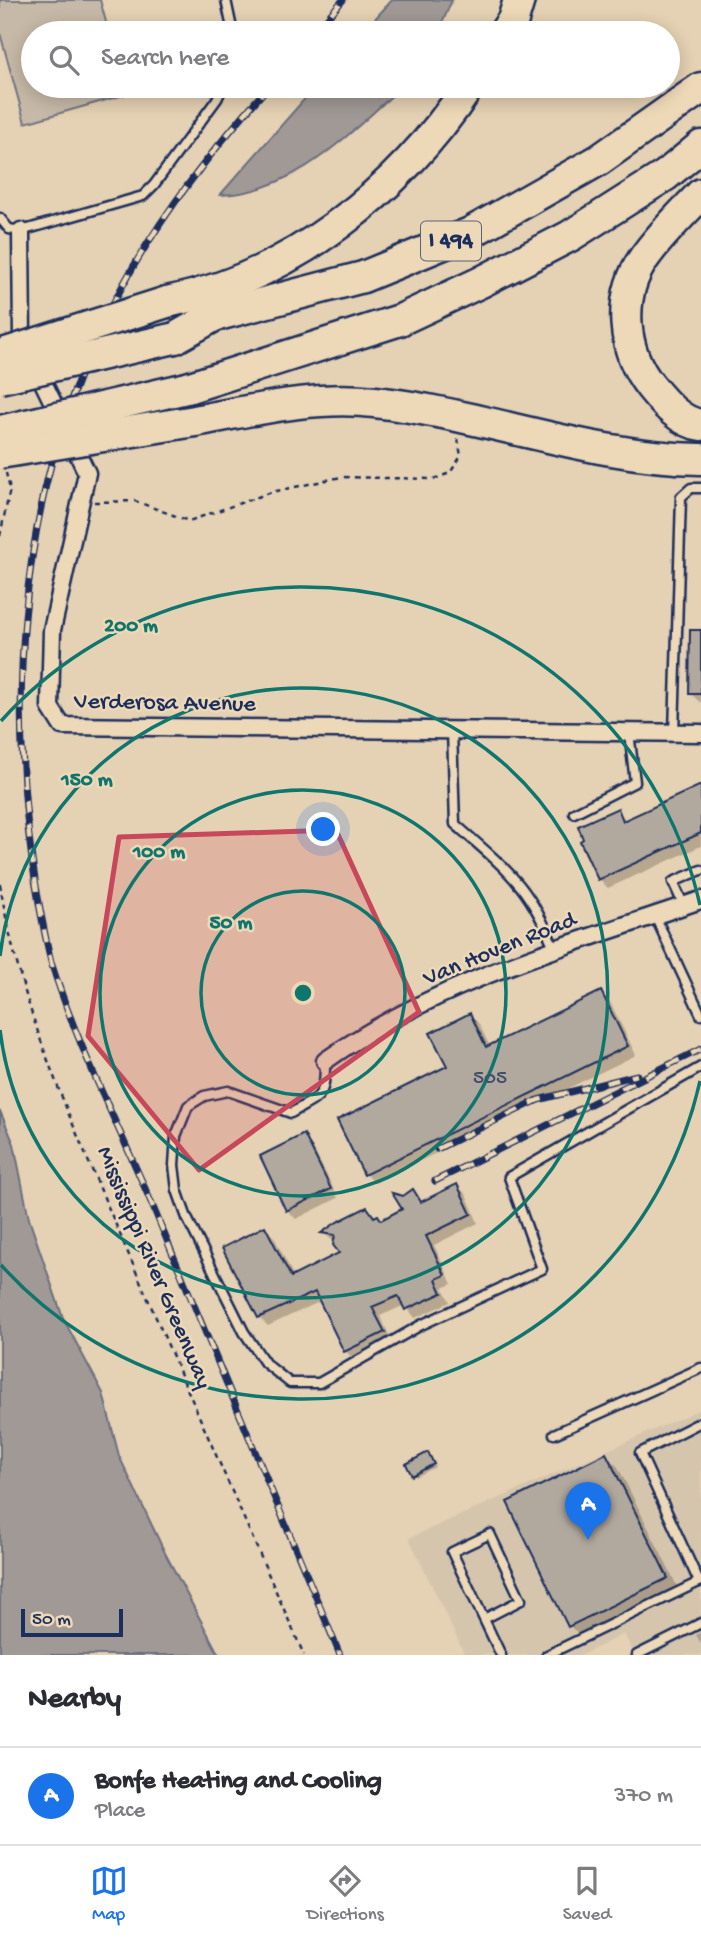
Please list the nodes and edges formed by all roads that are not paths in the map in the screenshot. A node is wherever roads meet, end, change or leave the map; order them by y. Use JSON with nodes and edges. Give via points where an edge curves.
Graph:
{"nodes":[{"id":1,"x":226,"y":0,"type":"edge"},
{"id":2,"x":519,"y":0,"type":"edge"},
{"id":3,"x":230,"y":21,"type":"edge"},
{"id":4,"x":512,"y":21,"type":"edge"},
{"id":5,"x":701,"y":88,"type":"edge"},
{"id":6,"x":216,"y":98,"type":"edge"},
{"id":7,"x":459,"y":98,"type":"edge"},
{"id":8,"x":701,"y":146,"type":"edge"},
{"id":9,"x":701,"y":194,"type":"edge"},
{"id":10,"x":0,"y":218,"type":"edge"},
{"id":11,"x":21,"y":231,"type":"junction"},
{"id":12,"x":0,"y":355,"type":"edge"},
{"id":13,"x":0,"y":378,"type":"edge"},
{"id":14,"x":701,"y":425,"type":"edge"},
{"id":15,"x":0,"y":431,"type":"edge"},
{"id":16,"x":701,"y":460,"type":"edge"},
{"id":17,"x":3,"y":461,"type":"edge"},
{"id":18,"x":701,"y":488,"type":"edge"},
{"id":19,"x":452,"y":730,"type":"junction"},
{"id":20,"x":629,"y":732,"type":"junction"},
{"id":21,"x":674,"y":733,"type":"junction"},
{"id":22,"x":701,"y":733,"type":"edge"},
{"id":23,"x":574,"y":813,"type":"dead end"},
{"id":24,"x":701,"y":870,"type":"edge"},
{"id":25,"x":701,"y":900,"type":"edge"},
{"id":26,"x":684,"y":905,"type":"junction"},
{"id":27,"x":655,"y":916,"type":"junction"},
{"id":28,"x":555,"y":951,"type":"junction"},
{"id":29,"x":701,"y":1014,"type":"edge"},
{"id":30,"x":326,"y":1062,"type":"joint"},
{"id":31,"x":701,"y":1067,"type":"edge"},
{"id":32,"x":701,"y":1368,"type":"edge"},
{"id":33,"x":701,"y":1422,"type":"edge"},
{"id":34,"x":554,"y":1434,"type":"dead end"},
{"id":35,"x":700,"y":1581,"type":"edge"},
{"id":36,"x":484,"y":1619,"type":"junction"},
{"id":37,"x":701,"y":1623,"type":"edge"},
{"id":38,"x":501,"y":1655,"type":"edge"},
{"id":39,"x":547,"y":1655,"type":"edge"},
{"id":40,"x":637,"y":1655,"type":"edge"}],
"edges":[{"from":1,"to":3,"type":"lane"},
{"from":2,"to":4,"type":"highway"},
{"from":5,"to":13,"type":"highway","number":"I 494","bridge":true,"via":[[599,160],[470,233],[363,277],[214,316],[175,338]]},
{"from":6,"to":11,"type":"lane","via":[[143,196]]},
{"from":7,"to":12,"type":"highway","bridge":true,"via":[[402,169],[354,215],[287,258],[208,294],[167,302]]},
{"from":8,"to":15,"type":"highway","number":"I 494","bridge":true,"via":[[666,175],[569,236],[400,320],[187,388]]},
{"from":9,"to":14,"type":"highway","via":[[643,259],[625,312],[629,342],[642,376],[664,403],[691,424]]},
{"from":10,"to":11,"type":"lane","via":[[9,229]]},
{"from":11,"to":19,"type":"street","name":"Verderosa Avenue","via":[[22,339],[88,473],[52,630],[50,707],[62,726]]},
{"from":16,"to":17,"type":"highway","bridge":true,"via":[[633,452],[373,401],[292,402]]},
{"from":18,"to":21,"type":"lane","via":[[691,488],[681,497]]},
{"from":19,"to":20,"type":"street","name":"Verderosa Avenue"},
{"from":19,"to":28,"type":"lane","via":[[455,824],[519,881],[541,914]]},
{"from":20,"to":21,"type":"street","name":"Verderosa Avenue"},
{"from":20,"to":23,"type":"lane","via":[[635,782]]},
{"from":21,"to":22,"type":"street","name":"Verderosa Avenue"},
{"from":24,"to":26,"type":"lane","via":[[673,882]]},
{"from":25,"to":26,"type":"street","name":"Van Hoven Road"},
{"from":26,"to":27,"type":"street","name":"Van Hoven Road"},
{"from":27,"to":28,"type":"street","name":"Van Hoven Road"},
{"from":27,"to":29,"type":"lane"},
{"from":28,"to":30,"type":"street","name":"Van Hoven Road","via":[[495,972],[368,1031]]},
{"from":30,"to":31,"type":"lane","via":[[321,1096],[291,1113],[228,1091],[188,1105],[176,1136],[177,1190],[187,1218],[244,1332],[265,1363],[290,1383],[327,1379],[421,1325],[542,1269],[509,1177]]},
{"from":32,"to":34,"type":"lane"},
{"from":33,"to":35,"type":"lane","via":[[640,1453]]},
{"from":35,"to":39,"type":"lane"},
{"from":36,"to":36,"type":"lane","via":[[452,1552],[490,1534],[522,1600]]},
{"from":36,"to":38,"type":"lane"},
{"from":37,"to":40,"type":"lane"}]}
